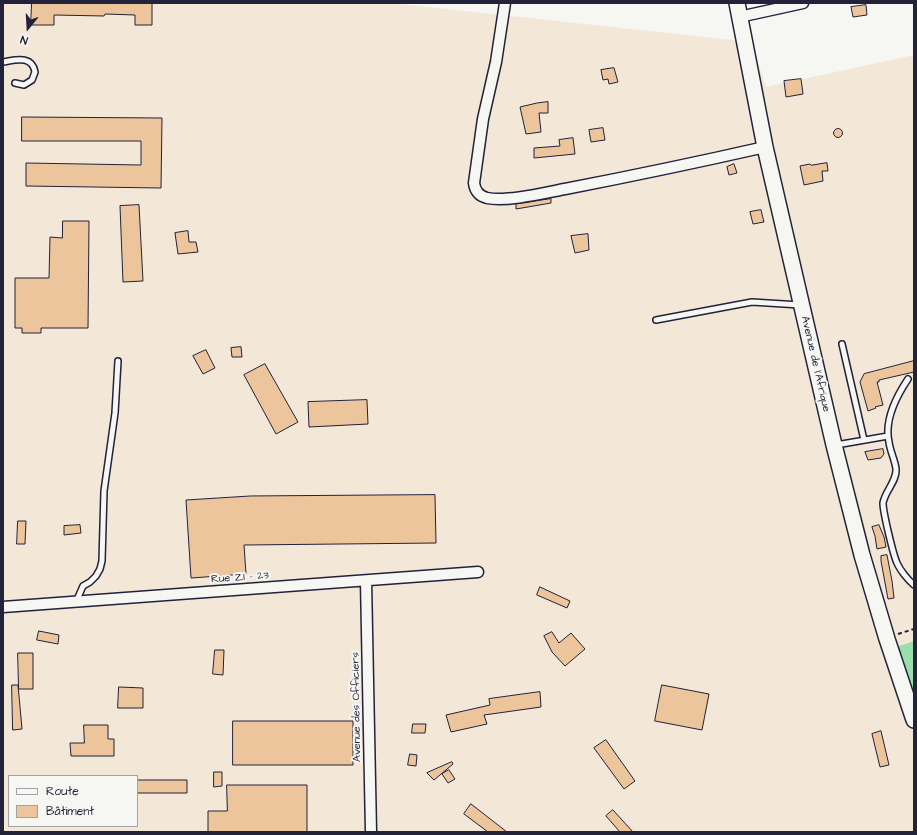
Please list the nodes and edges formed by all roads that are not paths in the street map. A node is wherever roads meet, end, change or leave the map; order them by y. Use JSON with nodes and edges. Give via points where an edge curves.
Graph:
{"nodes":[{"id":1,"x":505,"y":3,"type":"edge"},
{"id":2,"x":803,"y":3,"type":"edge"},
{"id":3,"x":738,"y":10,"type":"edge"},
{"id":4,"x":3,"y":62,"type":"edge"},
{"id":5,"x":15,"y":83,"type":"dead end"},
{"id":6,"x":765,"y":147,"type":"junction"},
{"id":7,"x":801,"y":305,"type":"junction"},
{"id":8,"x":656,"y":320,"type":"dead end"},
{"id":9,"x":842,"y":344,"type":"dead end"},
{"id":10,"x":118,"y":361,"type":"dead end"},
{"id":11,"x":908,"y":379,"type":"dead end"},
{"id":12,"x":888,"y":436,"type":"junction"},
{"id":13,"x":864,"y":440,"type":"junction"},
{"id":14,"x":834,"y":445,"type":"junction"},
{"id":15,"x":478,"y":572,"type":"dead end"},
{"id":16,"x":366,"y":581,"type":"junction"},
{"id":17,"x":914,"y":585,"type":"edge"},
{"id":18,"x":75,"y":602,"type":"junction"},
{"id":19,"x":3,"y":608,"type":"edge"},
{"id":20,"x":914,"y":720,"type":"edge"},
{"id":21,"x":371,"y":832,"type":"edge"}],
"edges":[{"from":1,"to":6,"type":"street","via":[[474,183],[475,190],[480,195],[500,199],[529,196]]},
{"from":2,"to":3,"type":"street"},
{"from":3,"to":6,"type":"main road","name":"Avenue de l'Afrique"},
{"from":4,"to":5,"type":"lane","via":[[28,60],[34,68],[32,80],[24,85]]},
{"from":6,"to":7,"type":"main road","name":"Avenue de l'Afrique"},
{"from":7,"to":8,"type":"lane","via":[[739,303]]},
{"from":7,"to":14,"type":"main road","name":"Avenue de l'Afrique"},
{"from":9,"to":13,"type":"lane"},
{"from":10,"to":18,"type":"lane","via":[[115,413],[104,491],[102,561],[96,576],[83,586]]},
{"from":11,"to":12,"type":"lane","via":[[897,396],[887,426]]},
{"from":12,"to":13,"type":"lane"},
{"from":12,"to":17,"type":"lane","via":[[896,469],[883,504],[897,564]]},
{"from":13,"to":14,"type":"lane"},
{"from":14,"to":20,"type":"main road","name":"Avenue de l'Afrique","via":[[862,555]]},
{"from":15,"to":16,"type":"street","name":"Rue ZI - 23"},
{"from":16,"to":18,"type":"street","name":"Rue ZI - 23"},
{"from":16,"to":21,"type":"street","name":"Avenue des Officiers"},
{"from":18,"to":19,"type":"street","name":"Rue ZI - 23"}]}
